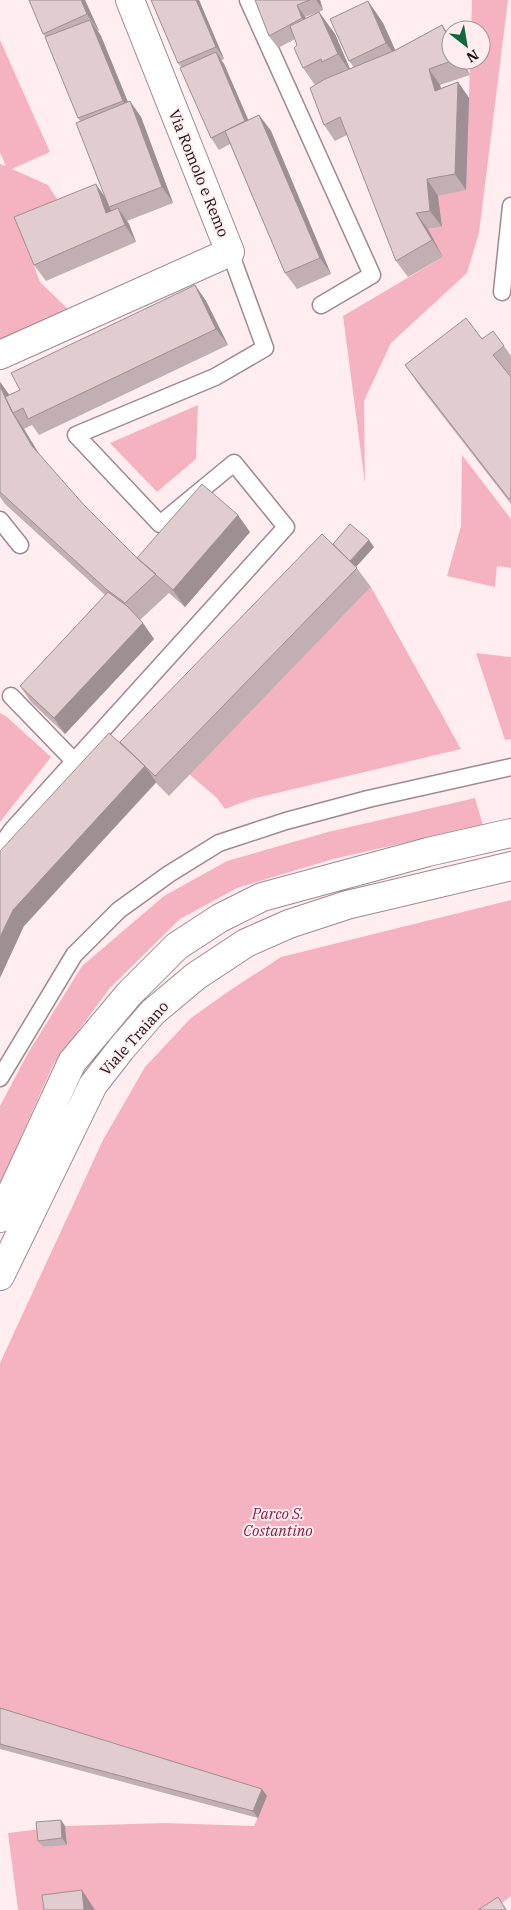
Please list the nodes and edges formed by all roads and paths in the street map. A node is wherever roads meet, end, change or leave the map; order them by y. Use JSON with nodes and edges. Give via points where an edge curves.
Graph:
{"nodes":[{"id":1,"x":130,"y":0,"type":"edge"},
{"id":2,"x":248,"y":0,"type":"edge"},
{"id":3,"x":511,"y":206,"type":"edge"},
{"id":4,"x":230,"y":252,"type":"junction"},
{"id":5,"x":502,"y":292,"type":"dead end"},
{"id":6,"x":321,"y":305,"type":"dead end"},
{"id":7,"x":0,"y":355,"type":"edge"},
{"id":8,"x":0,"y":520,"type":"edge"},
{"id":9,"x":20,"y":545,"type":"dead end"},
{"id":10,"x":11,"y":696,"type":"dead end"},
{"id":11,"x":75,"y":762,"type":"junction"},
{"id":12,"x":511,"y":767,"type":"edge"},
{"id":13,"x":511,"y":833,"type":"edge"},
{"id":14,"x":0,"y":847,"type":"edge"},
{"id":15,"x":511,"y":866,"type":"edge"},
{"id":16,"x":0,"y":1078,"type":"edge"},
{"id":17,"x":0,"y":1218,"type":"edge"},
{"id":18,"x":8,"y":1238,"type":"edge"},
{"id":19,"x":0,"y":1276,"type":"edge"}],
"edges":[{"from":1,"to":4,"type":"main road","name":"Via Romolo e Remo"},
{"from":2,"to":6,"type":"lane","via":[[372,275]]},
{"from":3,"to":5,"type":"lane"},
{"from":4,"to":7,"type":"main road","name":"Via Romolo e Remo"},
{"from":4,"to":11,"type":"lane","via":[[265,348],[215,377],[76,435],[160,524],[234,463],[286,527]]},
{"from":8,"to":9,"type":"lane"},
{"from":10,"to":11,"type":"lane"},
{"from":11,"to":14,"type":"lane"},
{"from":12,"to":16,"type":"lane","via":[[368,799],[219,843],[118,910],[74,955]]},
{"from":13,"to":17,"type":"main road","name":"Viale Traiano","via":[[262,897],[220,918],[177,946],[129,994],[72,1062]]},
{"from":15,"to":18,"type":"main road","name":"Viale Traiano","via":[[347,906],[289,924],[246,943],[196,976],[153,1012],[93,1085]]},
{"from":18,"to":19,"type":"main road","name":"Viale Traiano"}]}
